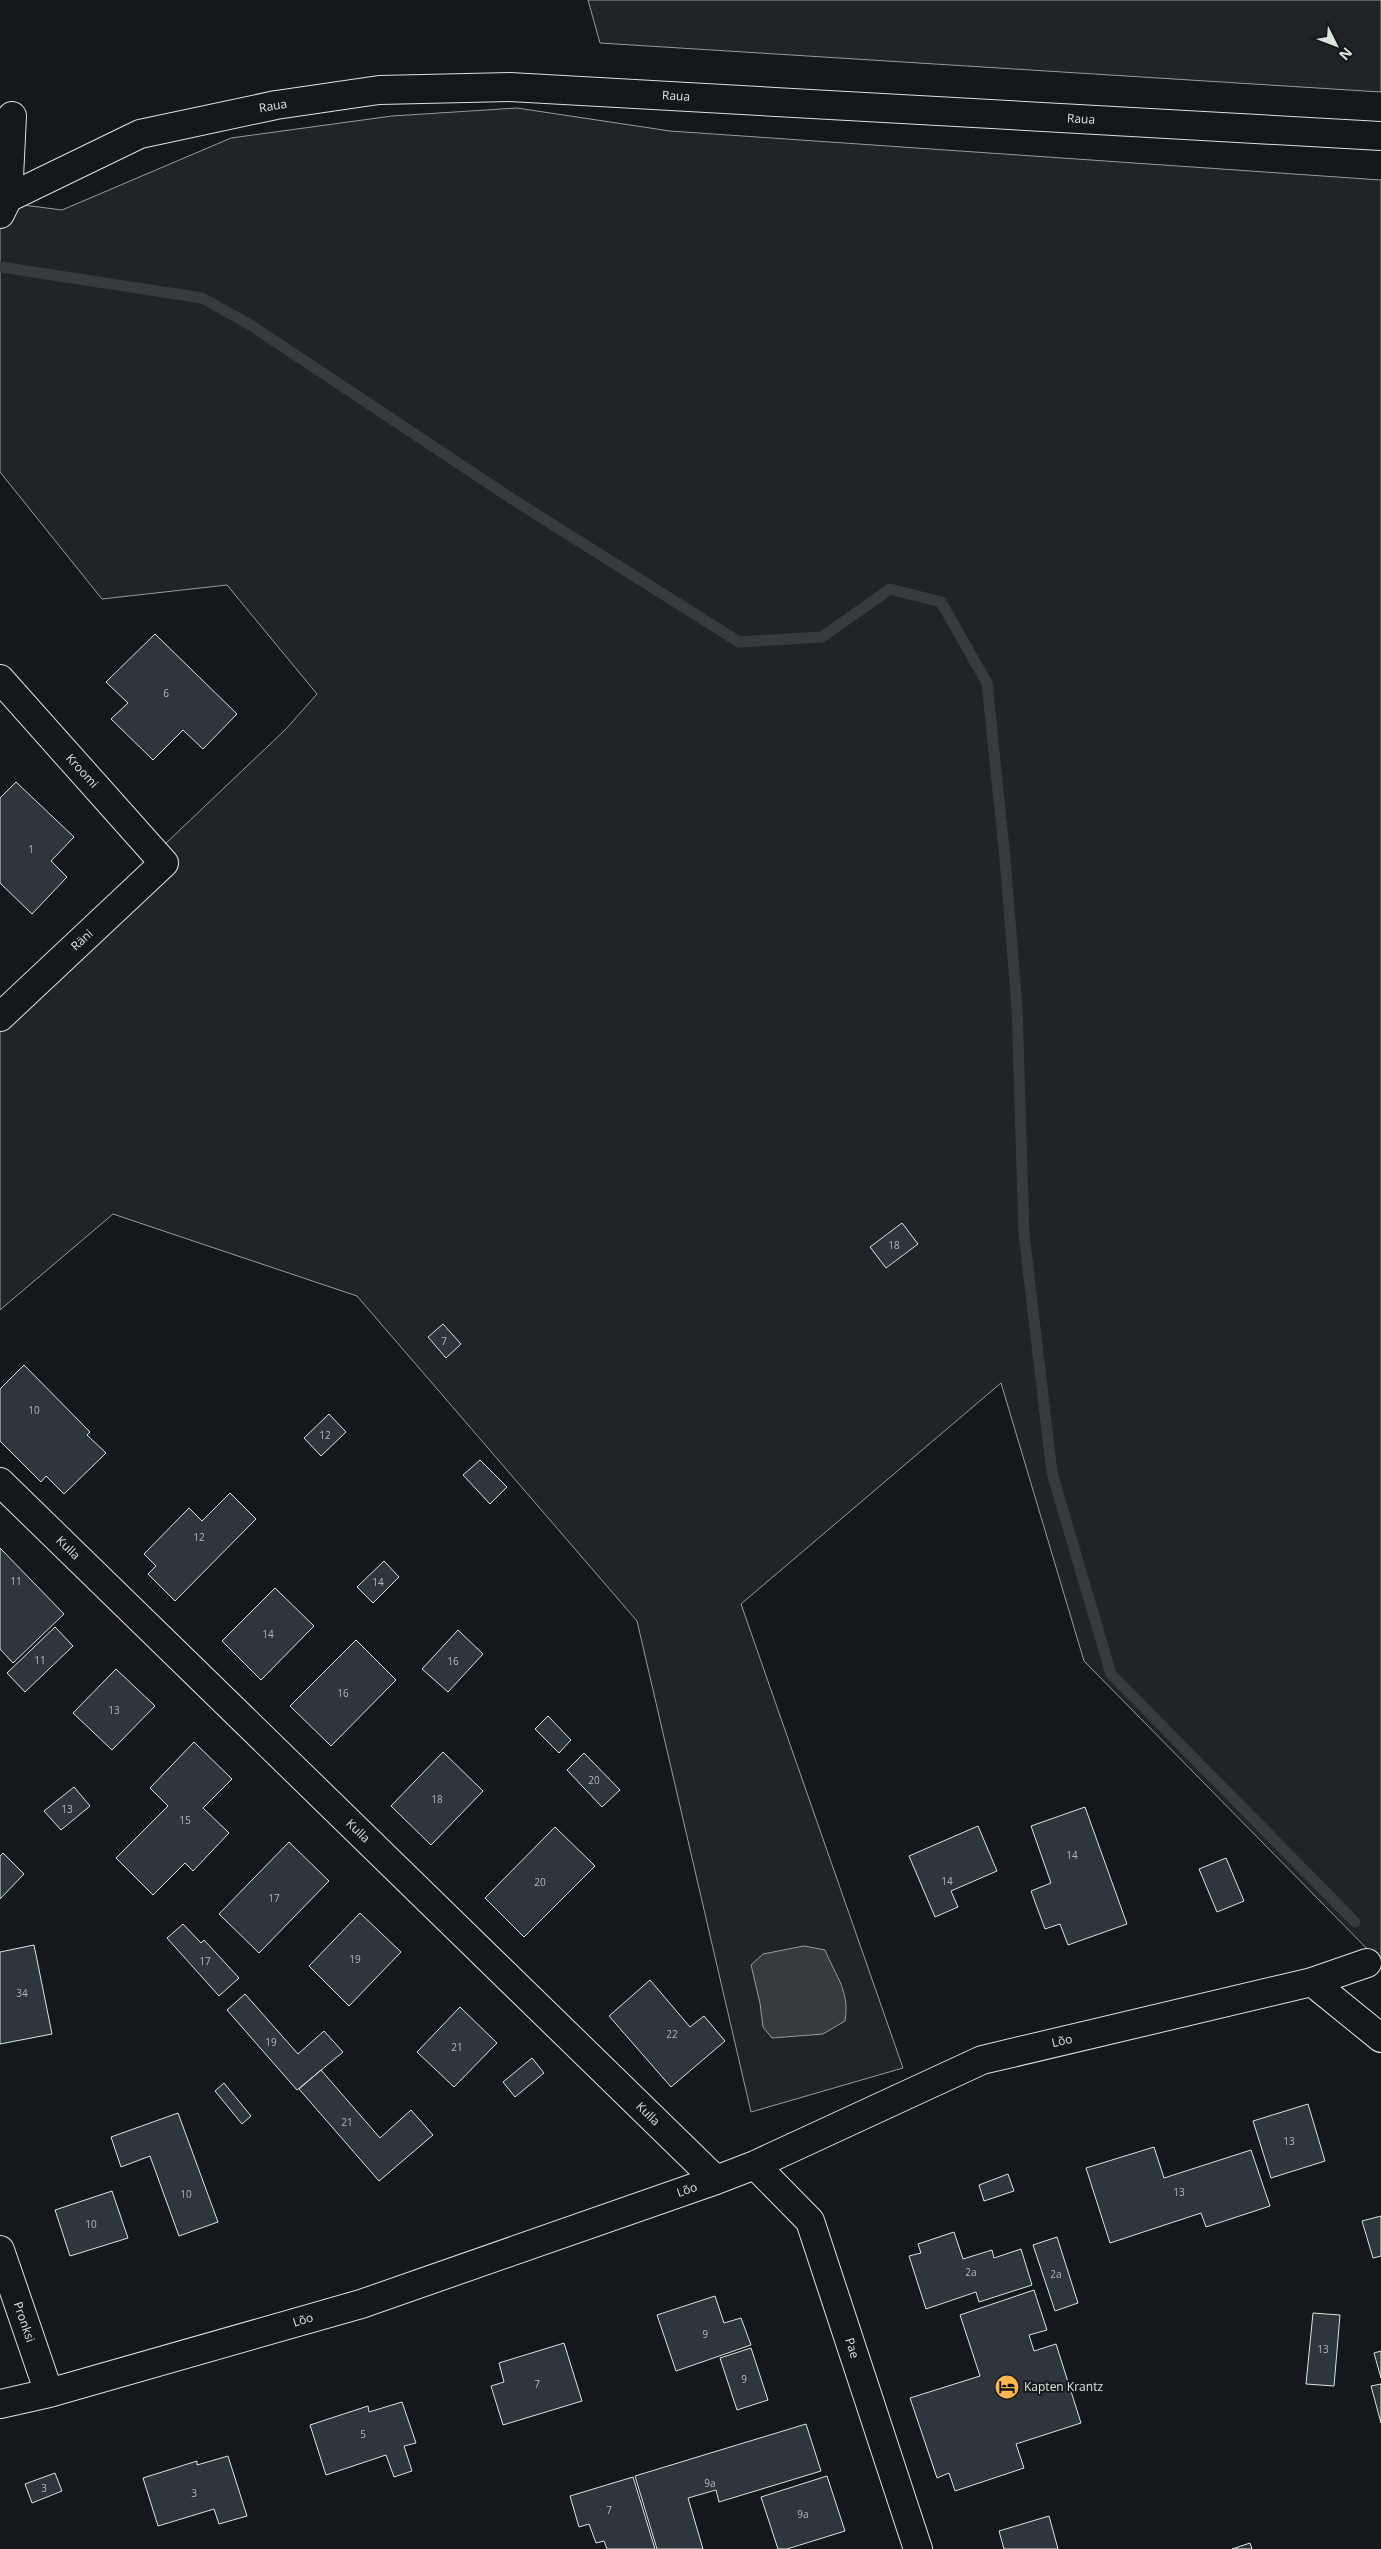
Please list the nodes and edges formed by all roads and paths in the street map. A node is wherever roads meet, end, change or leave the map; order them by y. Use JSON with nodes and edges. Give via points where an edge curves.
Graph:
{"nodes":[{"id":1,"x":12,"y":116,"type":"dead end"},
{"id":2,"x":1381,"y":136,"type":"edge"},
{"id":3,"x":4,"y":206,"type":"edge"},
{"id":4,"x":0,"y":679,"type":"edge"},
{"id":5,"x":164,"y":864,"type":"joint"},
{"id":6,"x":0,"y":1017,"type":"edge"},
{"id":7,"x":0,"y":1482,"type":"edge"},
{"id":8,"x":1367,"y":1962,"type":"dead end"},
{"id":9,"x":1312,"y":1982,"type":"junction"},
{"id":10,"x":1381,"y":2038,"type":"edge"},
{"id":11,"x":756,"y":2165,"type":"junction"},
{"id":12,"x":716,"y":2180,"type":"junction"},
{"id":13,"x":0,"y":2250,"type":"edge"},
{"id":14,"x":49,"y":2393,"type":"junction"},
{"id":15,"x":0,"y":2404,"type":"edge"},
{"id":16,"x":918,"y":2549,"type":"edge"}],
"edges":[{"from":1,"to":3,"type":"street"},
{"from":2,"to":3,"type":"street","name":"Raua","via":[[510,87],[379,90],[276,105],[140,134]]},
{"from":4,"to":5,"type":"street","name":"Kroomi"},
{"from":5,"to":6,"type":"street","name":"Räni"},
{"from":7,"to":12,"type":"street","name":"Kulla"},
{"from":8,"to":9,"type":"street","name":"Lõo"},
{"from":9,"to":10,"type":"street"},
{"from":9,"to":11,"type":"street","name":"Lõo","via":[[982,2060]]},
{"from":11,"to":12,"type":"street","name":"Lõo"},
{"from":11,"to":16,"type":"street","name":"Pae","via":[[810,2221]]},
{"from":12,"to":14,"type":"street","name":"Lõo","via":[[361,2304]]},
{"from":13,"to":14,"type":"street","name":"Pronksi"},
{"from":14,"to":15,"type":"street","name":"Lõo"}]}
